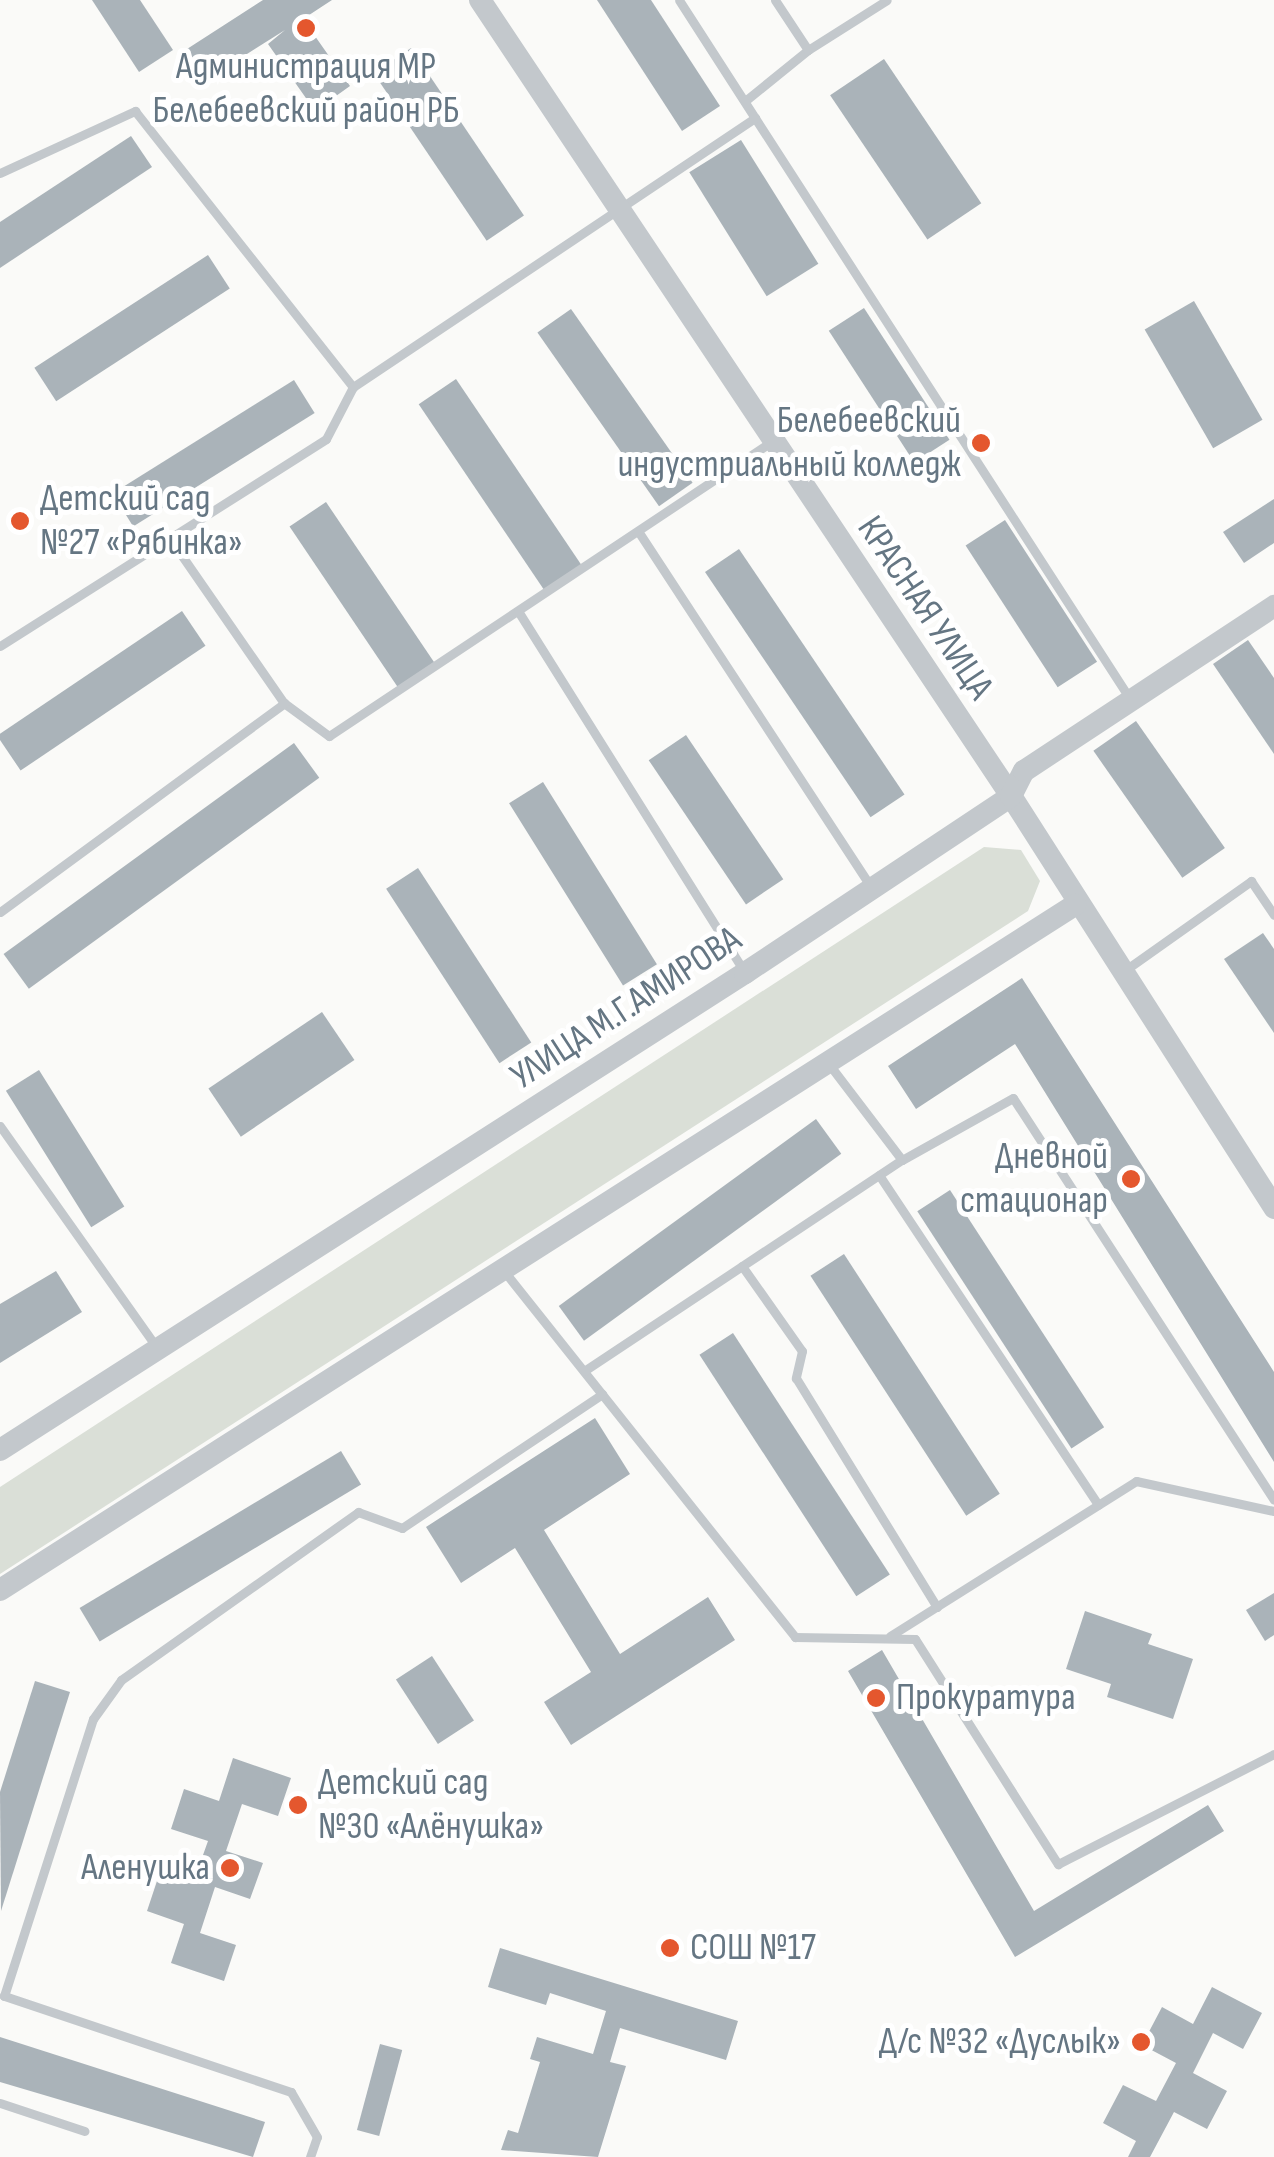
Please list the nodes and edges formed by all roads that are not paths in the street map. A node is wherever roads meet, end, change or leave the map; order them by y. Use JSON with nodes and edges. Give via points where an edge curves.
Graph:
{"nodes":[{"id":1,"x":480,"y":0,"type":"edge"},
{"id":2,"x":679,"y":0,"type":"edge"},
{"id":3,"x":775,"y":0,"type":"edge"},
{"id":4,"x":888,"y":0,"type":"edge"},
{"id":5,"x":808,"y":50,"type":"junction"},
{"id":6,"x":746,"y":100,"type":"junction"},
{"id":7,"x":755,"y":118,"type":"junction"},
{"id":8,"x":0,"y":173,"type":"edge"},
{"id":9,"x":617,"y":212,"type":"junction"},
{"id":10,"x":353,"y":386,"type":"junction"},
{"id":11,"x":771,"y":442,"type":"junction"},
{"id":12,"x":638,"y":530,"type":"junction"},
{"id":13,"x":172,"y":540,"type":"junction"},
{"id":14,"x":1274,"y":606,"type":"edge"},
{"id":15,"x":518,"y":610,"type":"junction"},
{"id":16,"x":0,"y":646,"type":"edge"},
{"id":17,"x":1131,"y":700,"type":"junction"},
{"id":18,"x":284,"y":703,"type":"junction"},
{"id":19,"x":1010,"y":796,"type":"junction"},
{"id":20,"x":872,"y":888,"type":"junction"},
{"id":21,"x":1075,"y":905,"type":"junction"},
{"id":22,"x":0,"y":912,"type":"edge"},
{"id":23,"x":1274,"y":915,"type":"edge"},
{"id":24,"x":745,"y":973,"type":"junction"},
{"id":25,"x":1120,"y":974,"type":"junction"},
{"id":26,"x":826,"y":1061,"type":"junction"},
{"id":27,"x":0,"y":1126,"type":"edge"},
{"id":28,"x":902,"y":1160,"type":"junction"},
{"id":29,"x":879,"y":1176,"type":"junction"},
{"id":30,"x":1274,"y":1208,"type":"edge"},
{"id":31,"x":500,"y":1265,"type":"junction"},
{"id":32,"x":742,"y":1266,"type":"junction"},
{"id":33,"x":159,"y":1352,"type":"junction"},
{"id":34,"x":584,"y":1371,"type":"junction"},
{"id":35,"x":602,"y":1394,"type":"junction"},
{"id":36,"x":0,"y":1450,"type":"edge"},
{"id":37,"x":1274,"y":1500,"type":"edge"},
{"id":38,"x":1098,"y":1504,"type":"junction"},
{"id":39,"x":1274,"y":1511,"type":"edge"},
{"id":40,"x":0,"y":1590,"type":"edge"},
{"id":41,"x":937,"y":1606,"type":"junction"},
{"id":42,"x":887,"y":1638,"type":"junction"},
{"id":43,"x":1274,"y":1754,"type":"edge"},
{"id":44,"x":0,"y":2103,"type":"edge"},
{"id":45,"x":84,"y":2131,"type":"dead end"},
{"id":46,"x":310,"y":2157,"type":"edge"}],
"edges":[{"from":1,"to":9,"type":"street","name":"КРАСНАЯ УЛИЦА"},
{"from":2,"to":6,"type":"lane"},
{"from":3,"to":5,"type":"lane"},
{"from":4,"to":5,"type":"lane"},
{"from":5,"to":6,"type":"lane"},
{"from":6,"to":7,"type":"lane"},
{"from":7,"to":9,"type":"lane"},
{"from":7,"to":17,"type":"lane"},
{"from":8,"to":10,"type":"lane","via":[[136,111]]},
{"from":9,"to":10,"type":"lane"},
{"from":9,"to":11,"type":"street","name":"КРАСНАЯ УЛИЦА"},
{"from":10,"to":13,"type":"lane","via":[[326,439]]},
{"from":11,"to":12,"type":"lane"},
{"from":11,"to":19,"type":"street","name":"КРАСНАЯ УЛИЦА"},
{"from":12,"to":15,"type":"lane"},
{"from":12,"to":20,"type":"lane"},
{"from":13,"to":16,"type":"lane"},
{"from":13,"to":18,"type":"lane"},
{"from":14,"to":17,"type":"street","name":"УЛИЦА М.Г.АМИРОВА"},
{"from":15,"to":18,"type":"lane","via":[[329,736]]},
{"from":15,"to":24,"type":"lane"},
{"from":17,"to":19,"type":"street","name":"УЛИЦА М.Г.АМИРОВА","via":[[1024,771]]},
{"from":18,"to":22,"type":"lane"},
{"from":19,"to":20,"type":"street","name":"УЛИЦА М.Г.АМИРОВА"},
{"from":19,"to":21,"type":"street","name":"КРАСНАЯ УЛИЦА"},
{"from":20,"to":24,"type":"street","name":"УЛИЦА М.Г.АМИРОВА"},
{"from":21,"to":25,"type":"street","name":"КРАСНАЯ УЛИЦА"},
{"from":21,"to":26,"type":"street"},
{"from":23,"to":25,"type":"lane","via":[[1251,881]]},
{"from":24,"to":33,"type":"street","name":"УЛИЦА М.Г.АМИРОВА"},
{"from":25,"to":30,"type":"street","name":"КРАСНАЯ УЛИЦА"},
{"from":26,"to":28,"type":"lane"},
{"from":26,"to":31,"type":"street"},
{"from":27,"to":33,"type":"lane"},
{"from":28,"to":29,"type":"lane"},
{"from":28,"to":37,"type":"lane","via":[[1013,1098]]},
{"from":29,"to":32,"type":"lane"},
{"from":29,"to":38,"type":"lane"},
{"from":31,"to":34,"type":"lane"},
{"from":31,"to":40,"type":"street"},
{"from":32,"to":34,"type":"lane"},
{"from":32,"to":41,"type":"lane","via":[[802,1351],[796,1378]]},
{"from":33,"to":36,"type":"street","name":"УЛИЦА М.Г.АМИРОВА"},
{"from":34,"to":35,"type":"lane"},
{"from":35,"to":42,"type":"lane","via":[[795,1637]]},
{"from":35,"to":46,"type":"lane","via":[[402,1528],[358,1512],[121,1680],[92,1719],[4,1996],[291,2092],[317,2137]]},
{"from":38,"to":39,"type":"lane","via":[[1136,1481]]},
{"from":38,"to":41,"type":"lane"},
{"from":41,"to":42,"type":"lane"},
{"from":42,"to":43,"type":"lane","via":[[915,1639],[1058,1864]]},
{"from":44,"to":45,"type":"lane"}]}
